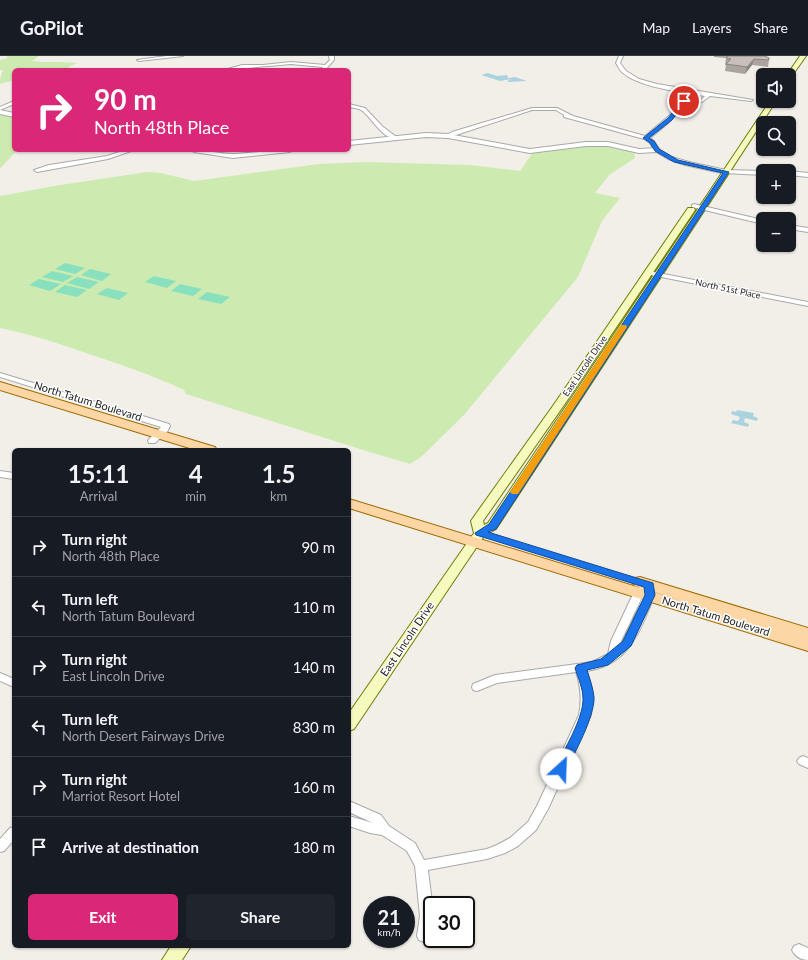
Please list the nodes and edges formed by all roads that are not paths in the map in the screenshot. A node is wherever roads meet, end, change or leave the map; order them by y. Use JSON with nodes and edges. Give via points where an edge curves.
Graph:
{"nodes":[{"id":1,"x":181,"y":56,"type":"edge"},
{"id":2,"x":331,"y":56,"type":"edge"},
{"id":3,"x":622,"y":56,"type":"edge"},
{"id":4,"x":795,"y":56,"type":"edge"},
{"id":5,"x":803,"y":56,"type":"edge"},
{"id":6,"x":139,"y":60,"type":"dead end"},
{"id":7,"x":234,"y":68,"type":"edge"},
{"id":8,"x":325,"y":68,"type":"edge"},
{"id":9,"x":787,"y":68,"type":"edge"},
{"id":10,"x":795,"y":68,"type":"edge"},
{"id":11,"x":689,"y":91,"type":"junction"},
{"id":12,"x":710,"y":94,"type":"junction"},
{"id":13,"x":706,"y":99,"type":"junction"},
{"id":14,"x":685,"y":100,"type":"junction"},
{"id":15,"x":751,"y":100,"type":"dead end"},
{"id":16,"x":12,"y":103,"type":"edge"},
{"id":17,"x":351,"y":106,"type":"edge"},
{"id":18,"x":762,"y":108,"type":"edge"},
{"id":19,"x":0,"y":109,"type":"edge"},
{"id":20,"x":767,"y":110,"type":"edge"},
{"id":21,"x":0,"y":112,"type":"edge"},
{"id":22,"x":12,"y":115,"type":"edge"},
{"id":23,"x":448,"y":136,"type":"junction"},
{"id":24,"x":393,"y":137,"type":"junction"},
{"id":25,"x":646,"y":138,"type":"junction"},
{"id":26,"x":744,"y":138,"type":"junction"},
{"id":27,"x":351,"y":143,"type":"edge"},
{"id":28,"x":657,"y":150,"type":"junction"},
{"id":29,"x":126,"y":152,"type":"edge"},
{"id":30,"x":208,"y":152,"type":"edge"},
{"id":31,"x":272,"y":152,"type":"edge"},
{"id":32,"x":37,"y":170,"type":"dead end"},
{"id":33,"x":722,"y":171,"type":"junction"},
{"id":34,"x":756,"y":173,"type":"edge"},
{"id":35,"x":796,"y":174,"type":"edge"},
{"id":36,"x":808,"y":175,"type":"edge"},
{"id":37,"x":698,"y":206,"type":"junction"},
{"id":38,"x":756,"y":221,"type":"edge"},
{"id":39,"x":796,"y":228,"type":"edge"},
{"id":40,"x":808,"y":230,"type":"edge"},
{"id":41,"x":653,"y":274,"type":"junction"},
{"id":42,"x":808,"y":304,"type":"edge"},
{"id":43,"x":0,"y":375,"type":"edge"},
{"id":44,"x":0,"y":386,"type":"edge"},
{"id":45,"x":0,"y":394,"type":"edge"},
{"id":46,"x":156,"y":438,"type":"junction"},
{"id":47,"x":177,"y":448,"type":"edge"},
{"id":48,"x":201,"y":448,"type":"edge"},
{"id":49,"x":0,"y":474,"type":"edge"},
{"id":50,"x":12,"y":476,"type":"edge"},
{"id":51,"x":351,"y":494,"type":"edge"},
{"id":52,"x":351,"y":503,"type":"edge"},
{"id":53,"x":477,"y":537,"type":"junction"},
{"id":54,"x":646,"y":591,"type":"junction"},
{"id":55,"x":808,"y":634,"type":"edge"},
{"id":56,"x":808,"y":644,"type":"edge"},
{"id":57,"x":580,"y":668,"type":"junction"},
{"id":58,"x":0,"y":677,"type":"edge"},
{"id":59,"x":12,"y":682,"type":"edge"},
{"id":60,"x":478,"y":687,"type":"dead end"},
{"id":61,"x":351,"y":722,"type":"edge"},
{"id":62,"x":352,"y":815,"type":"edge"},
{"id":63,"x":12,"y":834,"type":"edge"},
{"id":64,"x":0,"y":847,"type":"edge"},
{"id":65,"x":422,"y":866,"type":"junction"},
{"id":66,"x":425,"y":896,"type":"edge"},
{"id":67,"x":181,"y":948,"type":"edge"},
{"id":68,"x":172,"y":960,"type":"edge"}],
"edges":[{"from":1,"to":6,"type":"street"},
{"from":2,"to":8,"type":"street","via":[[332,60]]},
{"from":3,"to":11,"type":"street","via":[[618,60],[618,66],[629,76],[657,86]]},
{"from":4,"to":9,"type":"main road"},
{"from":5,"to":10,"type":"main road"},
{"from":7,"to":8,"type":"street","via":[[291,64]]},
{"from":11,"to":12,"type":"street"},
{"from":11,"to":14,"type":"street"},
{"from":12,"to":13,"type":"street"},
{"from":12,"to":15,"type":"street"},
{"from":13,"to":14,"type":"street"},
{"from":13,"to":14,"type":"street"},
{"from":14,"to":25,"type":"street","via":[[670,119]]},
{"from":16,"to":19,"type":"street"},
{"from":17,"to":24,"type":"street","via":[[363,109]]},
{"from":18,"to":26,"type":"main road","name":"East Lincoln Drive"},
{"from":20,"to":26,"type":"main road","name":"East Lincoln Drive"},
{"from":21,"to":22,"type":"street"},
{"from":23,"to":24,"type":"street"},
{"from":23,"to":25,"type":"street","via":[[532,109],[555,109],[553,111]]},
{"from":23,"to":28,"type":"street","via":[[530,151],[598,144],[639,151]]},
{"from":24,"to":27,"type":"street"},
{"from":25,"to":28,"type":"street","via":[[645,144]]},
{"from":26,"to":33,"type":"main road","name":"East Lincoln Drive"},
{"from":28,"to":33,"type":"street","via":[[676,161]]},
{"from":29,"to":32,"type":"street"},
{"from":30,"to":31,"type":"street","via":[[236,156]]},
{"from":33,"to":34,"type":"street"},
{"from":33,"to":37,"type":"main road","name":"East Lincoln Drive"},
{"from":35,"to":36,"type":"street"},
{"from":37,"to":38,"type":"street"},
{"from":37,"to":41,"type":"main road","name":"East Lincoln Drive"},
{"from":39,"to":40,"type":"street"},
{"from":41,"to":42,"type":"street","name":"North 51st Place"},
{"from":41,"to":53,"type":"main road","name":"East Lincoln Drive","via":[[477,521]]},
{"from":43,"to":46,"type":"street","name":"North Tatum Boulevard","via":[[166,426]]},
{"from":44,"to":46,"type":"main road","name":"North Tatum Boulevard"},
{"from":45,"to":46,"type":"main road","name":"North Tatum Boulevard"},
{"from":46,"to":47,"type":"main road","name":"North Tatum Boulevard"},
{"from":46,"to":48,"type":"main road","name":"North Tatum Boulevard"},
{"from":49,"to":50,"type":"street"},
{"from":51,"to":53,"type":"main road","name":"North Tatum Boulevard"},
{"from":52,"to":53,"type":"main road","name":"North Tatum Boulevard"},
{"from":53,"to":54,"type":"main road","name":"North Tatum Boulevard"},
{"from":53,"to":61,"type":"main road","name":"East Lincoln Drive"},
{"from":54,"to":55,"type":"main road","name":"North Tatum Boulevard"},
{"from":54,"to":56,"type":"main road","name":"North Tatum Boulevard"},
{"from":54,"to":57,"type":"street","via":[[627,643],[604,662]]},
{"from":57,"to":60,"type":"street","via":[[495,680]]},
{"from":57,"to":65,"type":"street","via":[[587,687],[586,715],[532,826],[514,842],[501,849]]},
{"from":58,"to":59,"type":"street"},
{"from":62,"to":65,"type":"street","via":[[370,828],[385,830],[411,847]]},
{"from":63,"to":64,"type":"street"},
{"from":65,"to":66,"type":"street"},
{"from":67,"to":68,"type":"main road"}]}
